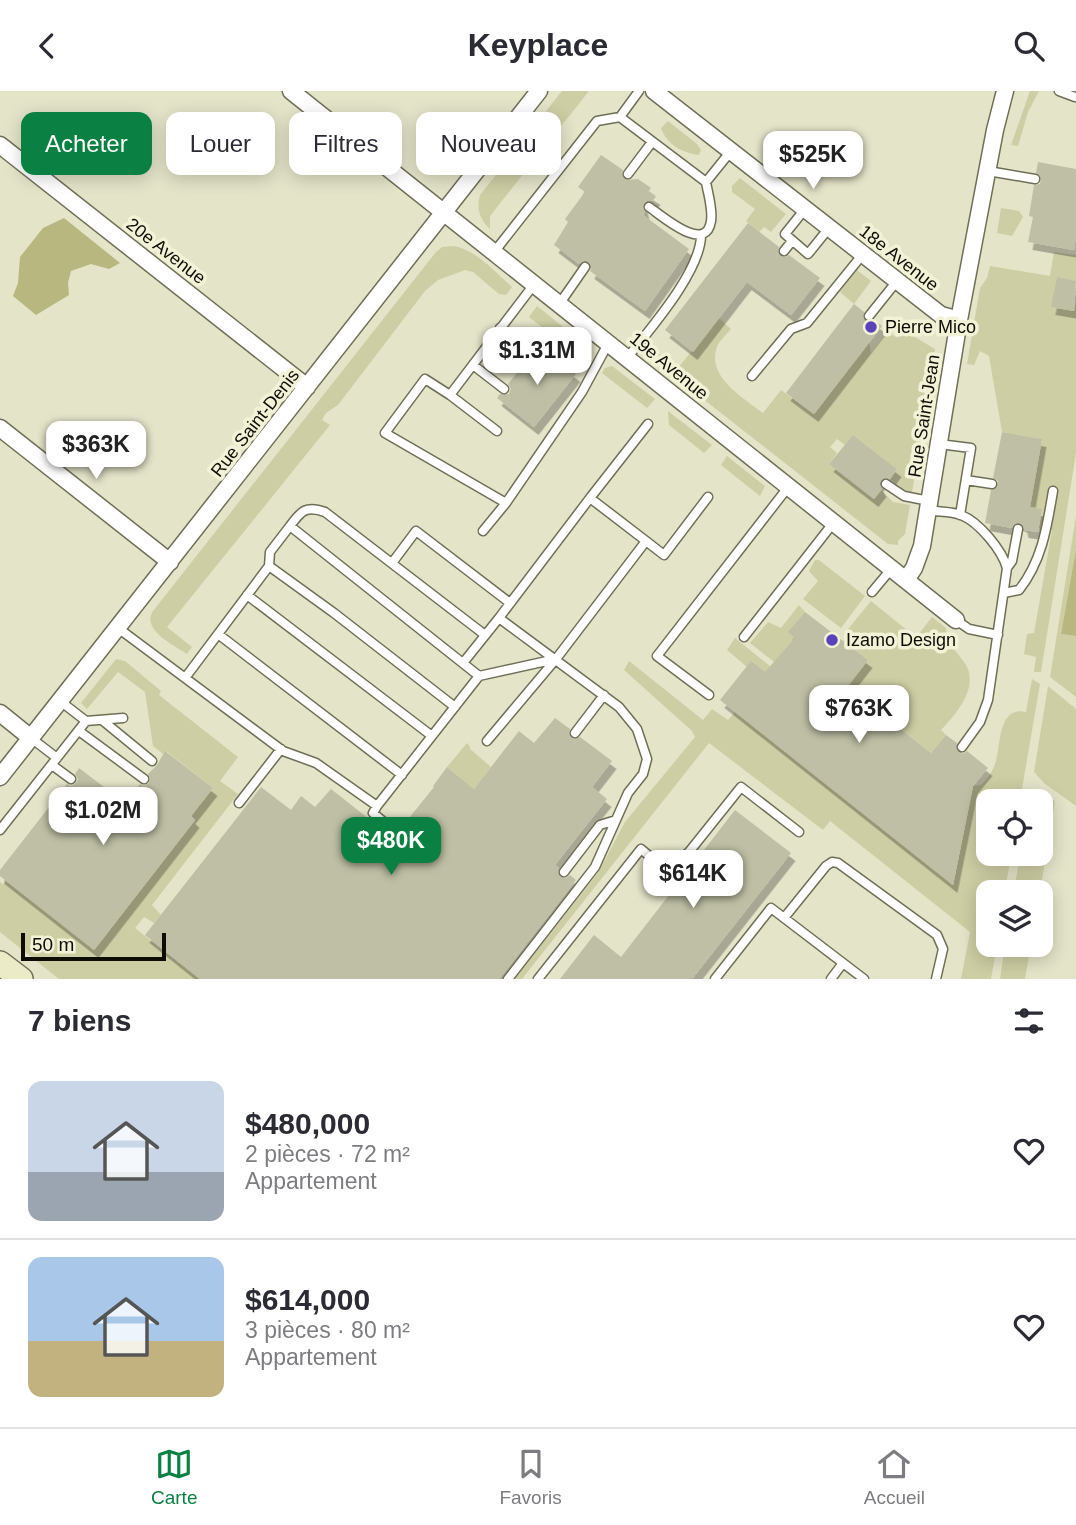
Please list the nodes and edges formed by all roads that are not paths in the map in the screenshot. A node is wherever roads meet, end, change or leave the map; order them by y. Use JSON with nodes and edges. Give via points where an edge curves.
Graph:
{"nodes":[{"id":1,"x":291,"y":91,"type":"edge"},
{"id":2,"x":539,"y":91,"type":"edge"},
{"id":3,"x":639,"y":91,"type":"edge"},
{"id":4,"x":654,"y":91,"type":"edge"},
{"id":5,"x":1005,"y":91,"type":"edge"},
{"id":6,"x":1059,"y":91,"type":"edge"},
{"id":7,"x":1074,"y":97,"type":"edge"},
{"id":8,"x":620,"y":117,"type":"junction"},
{"id":9,"x":652,"y":142,"type":"junction"},
{"id":10,"x":0,"y":145,"type":"edge"},
{"id":11,"x":731,"y":151,"type":"junction"},
{"id":12,"x":988,"y":171,"type":"junction"},
{"id":13,"x":628,"y":174,"type":"dead end"},
{"id":14,"x":1035,"y":179,"type":"dead end"},
{"id":15,"x":706,"y":182,"type":"junction"},
{"id":16,"x":649,"y":207,"type":"dead end"},
{"id":17,"x":805,"y":209,"type":"junction"},
{"id":18,"x":445,"y":212,"type":"junction"},
{"id":19,"x":829,"y":228,"type":"junction"},
{"id":20,"x":701,"y":235,"type":"junction"},
{"id":21,"x":792,"y":241,"type":"junction"},
{"id":22,"x":495,"y":251,"type":"junction"},
{"id":23,"x":784,"y":251,"type":"dead end"},
{"id":24,"x":863,"y":254,"type":"junction"},
{"id":25,"x":585,"y":267,"type":"dead end"},
{"id":26,"x":897,"y":281,"type":"junction"},
{"id":27,"x":535,"y":283,"type":"junction"},
{"id":28,"x":559,"y":303,"type":"junction"},
{"id":29,"x":869,"y":316,"type":"dead end"},
{"id":30,"x":959,"y":320,"type":"junction"},
{"id":31,"x":500,"y":328,"type":"junction"},
{"id":32,"x":609,"y":342,"type":"junction"},
{"id":33,"x":532,"y":354,"type":"dead end"},
{"id":34,"x":628,"y":357,"type":"junction"},
{"id":35,"x":473,"y":365,"type":"junction"},
{"id":36,"x":752,"y":376,"type":"dead end"},
{"id":37,"x":307,"y":387,"type":"junction"},
{"id":38,"x":505,"y":389,"type":"dead end"},
{"id":39,"x":450,"y":395,"type":"junction"},
{"id":40,"x":648,"y":424,"type":"dead end"},
{"id":41,"x":0,"y":428,"type":"edge"},
{"id":42,"x":497,"y":431,"type":"dead end"},
{"id":43,"x":939,"y":444,"type":"junction"},
{"id":44,"x":966,"y":480,"type":"junction"},
{"id":45,"x":886,"y":484,"type":"dead end"},
{"id":46,"x":992,"y":484,"type":"dead end"},
{"id":47,"x":789,"y":486,"type":"junction"},
{"id":48,"x":1053,"y":491,"type":"dead end"},
{"id":49,"x":708,"y":497,"type":"dead end"},
{"id":50,"x":590,"y":498,"type":"junction"},
{"id":51,"x":506,"y":503,"type":"junction"},
{"id":52,"x":928,"y":506,"type":"junction"},
{"id":53,"x":960,"y":515,"type":"junction"},
{"id":54,"x":834,"y":522,"type":"junction"},
{"id":55,"x":290,"y":526,"type":"junction"},
{"id":56,"x":1018,"y":529,"type":"dead end"},
{"id":57,"x":483,"y":531,"type":"dead end"},
{"id":58,"x":646,"y":541,"type":"junction"},
{"id":59,"x":170,"y":562,"type":"junction"},
{"id":60,"x":392,"y":563,"type":"junction"},
{"id":61,"x":269,"y":566,"type":"junction"},
{"id":62,"x":892,"y":568,"type":"junction"},
{"id":63,"x":1007,"y":568,"type":"junction"},
{"id":64,"x":906,"y":580,"type":"junction"},
{"id":65,"x":872,"y":593,"type":"dead end"},
{"id":66,"x":1004,"y":593,"type":"junction"},
{"id":67,"x":247,"y":595,"type":"junction"},
{"id":68,"x":510,"y":603,"type":"junction"},
{"id":69,"x":499,"y":618,"type":"junction"},
{"id":70,"x":956,"y":620,"type":"joint"},
{"id":71,"x":118,"y":628,"type":"junction"},
{"id":72,"x":218,"y":634,"type":"junction"},
{"id":73,"x":485,"y":635,"type":"junction"},
{"id":74,"x":998,"y":635,"type":"junction"},
{"id":75,"x":744,"y":637,"type":"dead end"},
{"id":76,"x":556,"y":659,"type":"junction"},
{"id":77,"x":463,"y":663,"type":"junction"},
{"id":78,"x":479,"y":675,"type":"junction"},
{"id":79,"x":185,"y":677,"type":"junction"},
{"id":80,"x":604,"y":695,"type":"junction"},
{"id":81,"x":709,"y":695,"type":"dead end"},
{"id":82,"x":60,"y":701,"type":"junction"},
{"id":83,"x":455,"y":707,"type":"junction"},
{"id":84,"x":0,"y":713,"type":"edge"},
{"id":85,"x":123,"y":718,"type":"dead end"},
{"id":86,"x":102,"y":720,"type":"junction"},
{"id":87,"x":86,"y":721,"type":"junction"},
{"id":88,"x":79,"y":731,"type":"junction"},
{"id":89,"x":575,"y":733,"type":"dead end"},
{"id":90,"x":432,"y":736,"type":"junction"},
{"id":91,"x":31,"y":737,"type":"junction"},
{"id":92,"x":487,"y":741,"type":"dead end"},
{"id":93,"x":962,"y":747,"type":"dead end"},
{"id":94,"x":281,"y":749,"type":"junction"},
{"id":95,"x":55,"y":761,"type":"junction"},
{"id":96,"x":152,"y":761,"type":"dead end"},
{"id":97,"x":402,"y":775,"type":"junction"},
{"id":98,"x":0,"y":777,"type":"edge"},
{"id":99,"x":71,"y":779,"type":"dead end"},
{"id":100,"x":144,"y":779,"type":"dead end"},
{"id":101,"x":239,"y":803,"type":"dead end"},
{"id":102,"x":377,"y":806,"type":"junction"},
{"id":103,"x":616,"y":820,"type":"junction"},
{"id":104,"x":0,"y":830,"type":"edge"},
{"id":105,"x":799,"y":832,"type":"dead end"},
{"id":106,"x":407,"y":850,"type":"dead end"},
{"id":107,"x":564,"y":871,"type":"dead end"},
{"id":108,"x":784,"y":918,"type":"junction"},
{"id":109,"x":0,"y":963,"type":"edge"},
{"id":110,"x":843,"y":963,"type":"junction"},
{"id":111,"x":20,"y":979,"type":"edge"},
{"id":112,"x":508,"y":979,"type":"edge"},
{"id":113,"x":537,"y":979,"type":"edge"},
{"id":114,"x":715,"y":979,"type":"edge"},
{"id":115,"x":831,"y":979,"type":"edge"},
{"id":116,"x":864,"y":979,"type":"edge"},
{"id":117,"x":936,"y":979,"type":"edge"}],
"edges":[{"from":1,"to":18,"type":"street","name":"19e Avenue"},
{"from":2,"to":18,"type":"street","name":"Rue Saint-Denis"},
{"from":3,"to":8,"type":"lane"},
{"from":4,"to":11,"type":"street","name":"18e Avenue"},
{"from":5,"to":12,"type":"street","name":"Rue Saint-Jean"},
{"from":6,"to":7,"type":"lane"},
{"from":8,"to":9,"type":"lane"},
{"from":8,"to":22,"type":"lane","via":[[597,121]]},
{"from":9,"to":13,"type":"lane"},
{"from":9,"to":15,"type":"lane"},
{"from":10,"to":37,"type":"street","name":"20e Avenue"},
{"from":11,"to":15,"type":"lane"},
{"from":11,"to":17,"type":"street","name":"18e Avenue"},
{"from":12,"to":14,"type":"lane"},
{"from":12,"to":30,"type":"street","name":"Rue Saint-Jean"},
{"from":15,"to":20,"type":"lane","via":[[711,224]]},
{"from":16,"to":20,"type":"lane","via":[[684,231]]},
{"from":17,"to":19,"type":"street","name":"18e Avenue"},
{"from":17,"to":21,"type":"lane","via":[[785,234]]},
{"from":18,"to":22,"type":"street","name":"19e Avenue"},
{"from":18,"to":37,"type":"street","name":"Rue Saint-Denis"},
{"from":19,"to":21,"type":"lane","via":[[807,254]]},
{"from":19,"to":24,"type":"street","name":"18e Avenue"},
{"from":20,"to":34,"type":"lane","via":[[692,268]]},
{"from":21,"to":23,"type":"lane"},
{"from":22,"to":27,"type":"street","name":"19e Avenue"},
{"from":24,"to":26,"type":"street","name":"18e Avenue"},
{"from":24,"to":36,"type":"lane","via":[[807,323],[792,329]]},
{"from":25,"to":28,"type":"lane"},
{"from":26,"to":29,"type":"lane"},
{"from":26,"to":30,"type":"street","name":"18e Avenue","via":[[941,315]]},
{"from":27,"to":28,"type":"street","name":"19e Avenue"},
{"from":27,"to":31,"type":"lane"},
{"from":28,"to":32,"type":"street","name":"19e Avenue"},
{"from":30,"to":43,"type":"street","name":"Rue Saint-Jean"},
{"from":31,"to":33,"type":"lane"},
{"from":31,"to":35,"type":"lane"},
{"from":32,"to":34,"type":"street","name":"19e Avenue"},
{"from":32,"to":51,"type":"lane","via":[[582,392]]},
{"from":34,"to":47,"type":"street","name":"19e Avenue"},
{"from":35,"to":38,"type":"lane"},
{"from":35,"to":39,"type":"lane"},
{"from":37,"to":59,"type":"street","name":"Rue Saint-Denis"},
{"from":39,"to":42,"type":"lane"},
{"from":39,"to":51,"type":"lane","via":[[425,379],[386,433]]},
{"from":40,"to":50,"type":"lane"},
{"from":41,"to":59,"type":"street"},
{"from":43,"to":44,"type":"lane","via":[[971,448]]},
{"from":43,"to":52,"type":"street","name":"Rue Saint-Jean"},
{"from":44,"to":46,"type":"lane"},
{"from":44,"to":53,"type":"lane"},
{"from":45,"to":52,"type":"lane"},
{"from":47,"to":54,"type":"street","name":"19e Avenue"},
{"from":47,"to":81,"type":"lane","via":[[657,656]]},
{"from":48,"to":66,"type":"lane","via":[[1037,563],[1019,590]]},
{"from":49,"to":58,"type":"lane","via":[[664,555]]},
{"from":50,"to":58,"type":"lane"},
{"from":50,"to":68,"type":"lane"},
{"from":51,"to":57,"type":"lane"},
{"from":52,"to":53,"type":"lane"},
{"from":52,"to":64,"type":"street","name":"Rue Saint-Jean","via":[[919,557]]},
{"from":53,"to":63,"type":"lane","via":[[995,544]]},
{"from":54,"to":62,"type":"street","name":"19e Avenue"},
{"from":54,"to":75,"type":"lane"},
{"from":55,"to":60,"type":"lane","via":[[301,511],[315,508]]},
{"from":55,"to":61,"type":"lane","via":[[270,552]]},
{"from":55,"to":77,"type":"lane"},
{"from":56,"to":63,"type":"lane"},
{"from":58,"to":76,"type":"lane"},
{"from":59,"to":71,"type":"street","name":"Rue Saint-Denis"},
{"from":60,"to":68,"type":"lane","via":[[416,531]]},
{"from":60,"to":73,"type":"lane"},
{"from":61,"to":67,"type":"lane"},
{"from":61,"to":83,"type":"lane"},
{"from":62,"to":64,"type":"street","name":"19e Avenue"},
{"from":62,"to":65,"type":"lane"},
{"from":63,"to":66,"type":"lane"},
{"from":64,"to":70,"type":"street","name":"19e Avenue"},
{"from":66,"to":74,"type":"lane"},
{"from":67,"to":72,"type":"lane"},
{"from":67,"to":90,"type":"lane"},
{"from":68,"to":69,"type":"lane"},
{"from":69,"to":73,"type":"lane"},
{"from":69,"to":76,"type":"lane"},
{"from":70,"to":74,"type":"lane","via":[[969,629]]},
{"from":71,"to":79,"type":"lane"},
{"from":71,"to":82,"type":"street","name":"Rue Saint-Denis"},
{"from":72,"to":79,"type":"lane"},
{"from":72,"to":97,"type":"lane"},
{"from":73,"to":77,"type":"lane"},
{"from":74,"to":93,"type":"lane","via":[[985,713]]},
{"from":76,"to":78,"type":"lane"},
{"from":76,"to":80,"type":"lane"},
{"from":76,"to":92,"type":"lane"},
{"from":77,"to":78,"type":"lane"},
{"from":78,"to":83,"type":"lane"},
{"from":79,"to":94,"type":"lane"},
{"from":80,"to":89,"type":"lane"},
{"from":80,"to":103,"type":"lane","via":[[631,718],[647,759]]},
{"from":82,"to":87,"type":"lane"},
{"from":82,"to":91,"type":"street","name":"Rue Saint-Denis"},
{"from":83,"to":90,"type":"lane"},
{"from":84,"to":91,"type":"street"},
{"from":85,"to":86,"type":"lane"},
{"from":86,"to":87,"type":"lane"},
{"from":86,"to":96,"type":"lane"},
{"from":87,"to":88,"type":"lane"},
{"from":88,"to":95,"type":"lane"},
{"from":88,"to":100,"type":"lane"},
{"from":90,"to":97,"type":"lane"},
{"from":91,"to":95,"type":"lane"},
{"from":91,"to":98,"type":"street","name":"Rue Saint-Denis"},
{"from":94,"to":101,"type":"lane"},
{"from":94,"to":102,"type":"lane","via":[[316,763]]},
{"from":95,"to":99,"type":"lane"},
{"from":95,"to":104,"type":"lane"},
{"from":97,"to":102,"type":"lane"},
{"from":102,"to":106,"type":"lane","via":[[373,813],[390,827],[388,835]]},
{"from":103,"to":107,"type":"lane","via":[[600,825]]},
{"from":103,"to":112,"type":"lane","via":[[595,867]]},
{"from":105,"to":113,"type":"lane","via":[[741,786],[667,871],[641,849]]},
{"from":108,"to":110,"type":"lane"},
{"from":108,"to":114,"type":"lane","via":[[771,908]]},
{"from":108,"to":117,"type":"lane","via":[[826,866],[838,863],[937,935],[943,949]]},
{"from":109,"to":111,"type":"main road"},
{"from":110,"to":115,"type":"lane"},
{"from":110,"to":116,"type":"lane"}]}
